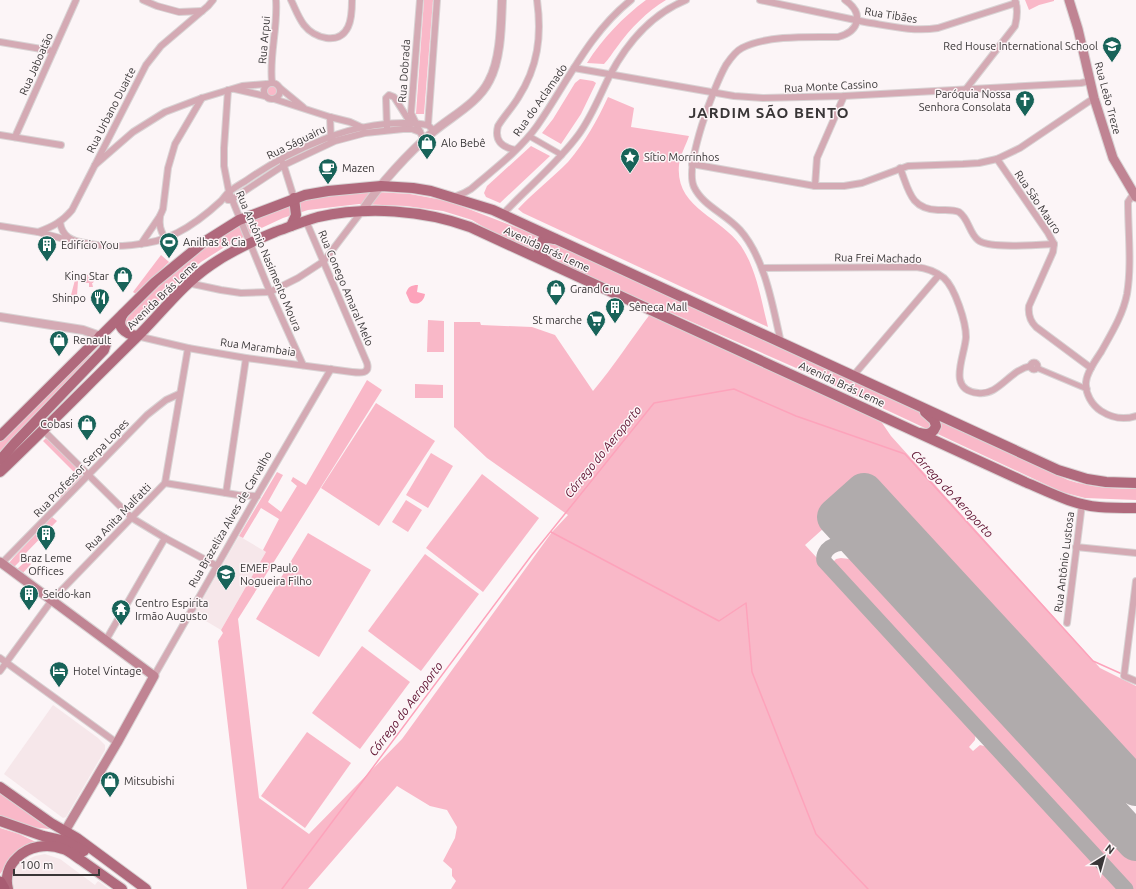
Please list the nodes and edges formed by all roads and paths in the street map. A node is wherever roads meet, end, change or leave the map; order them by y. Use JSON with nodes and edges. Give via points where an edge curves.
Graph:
{"nodes":[{"id":1,"x":76,"y":0,"type":"edge"},
{"id":2,"x":213,"y":0,"type":"edge"},
{"id":3,"x":276,"y":0,"type":"edge"},
{"id":4,"x":291,"y":0,"type":"edge"},
{"id":5,"x":352,"y":0,"type":"edge"},
{"id":6,"x":420,"y":0,"type":"edge"},
{"id":7,"x":438,"y":0,"type":"edge"},
{"id":8,"x":502,"y":0,"type":"edge"},
{"id":9,"x":537,"y":0,"type":"edge"},
{"id":10,"x":631,"y":0,"type":"edge"},
{"id":11,"x":686,"y":0,"type":"edge"},
{"id":12,"x":760,"y":0,"type":"edge"},
{"id":13,"x":845,"y":0,"type":"edge"},
{"id":14,"x":1069,"y":0,"type":"edge"},
{"id":15,"x":145,"y":1,"type":"edge"},
{"id":16,"x":1016,"y":1,"type":"edge"},
{"id":17,"x":202,"y":11,"type":"junction"},
{"id":18,"x":179,"y":12,"type":"junction"},
{"id":19,"x":858,"y":20,"type":"junction"},
{"id":20,"x":186,"y":25,"type":"junction"},
{"id":21,"x":0,"y":42,"type":"edge"},
{"id":22,"x":53,"y":51,"type":"junction"},
{"id":23,"x":574,"y":68,"type":"junction"},
{"id":24,"x":610,"y":75,"type":"junction"},
{"id":25,"x":1090,"y":81,"type":"junction"},
{"id":26,"x":269,"y":83,"type":"junction"},
{"id":27,"x":280,"y":88,"type":"junction"},
{"id":28,"x":966,"y":89,"type":"junction"},
{"id":29,"x":232,"y":90,"type":"junction"},
{"id":30,"x":714,"y":92,"type":"junction"},
{"id":31,"x":265,"y":96,"type":"junction"},
{"id":32,"x":844,"y":96,"type":"junction"},
{"id":33,"x":202,"y":98,"type":"junction"},
{"id":34,"x":1094,"y":98,"type":"junction"},
{"id":35,"x":274,"y":99,"type":"junction"},
{"id":36,"x":306,"y":109,"type":"junction"},
{"id":37,"x":330,"y":117,"type":"junction"},
{"id":38,"x":413,"y":123,"type":"junction"},
{"id":39,"x":387,"y":128,"type":"junction"},
{"id":40,"x":431,"y":128,"type":"junction"},
{"id":41,"x":364,"y":130,"type":"junction"},
{"id":42,"x":420,"y":132,"type":"junction"},
{"id":43,"x":0,"y":135,"type":"edge"},
{"id":44,"x":529,"y":136,"type":"junction"},
{"id":45,"x":15,"y":137,"type":"junction"},
{"id":46,"x":331,"y":139,"type":"junction"},
{"id":47,"x":107,"y":140,"type":"junction"},
{"id":48,"x":424,"y":140,"type":"junction"},
{"id":49,"x":122,"y":142,"type":"junction"},
{"id":50,"x":61,"y":145,"type":"dead end"},
{"id":51,"x":516,"y":150,"type":"junction"},
{"id":52,"x":562,"y":155,"type":"junction"},
{"id":53,"x":996,"y":159,"type":"junction"},
{"id":54,"x":283,"y":162,"type":"junction"},
{"id":55,"x":692,"y":164,"type":"junction"},
{"id":56,"x":94,"y":166,"type":"junction"},
{"id":57,"x":900,"y":168,"type":"junction"},
{"id":58,"x":381,"y":186,"type":"junction"},
{"id":59,"x":815,"y":186,"type":"junction"},
{"id":60,"x":366,"y":187,"type":"junction"},
{"id":61,"x":229,"y":192,"type":"junction"},
{"id":62,"x":1135,"y":195,"type":"edge"},
{"id":63,"x":372,"y":197,"type":"junction"},
{"id":64,"x":453,"y":197,"type":"junction"},
{"id":65,"x":294,"y":198,"type":"junction"},
{"id":66,"x":223,"y":200,"type":"junction"},
{"id":67,"x":231,"y":200,"type":"junction"},
{"id":68,"x":362,"y":211,"type":"junction"},
{"id":69,"x":503,"y":214,"type":"junction"},
{"id":70,"x":160,"y":216,"type":"junction"},
{"id":71,"x":239,"y":220,"type":"junction"},
{"id":72,"x":306,"y":221,"type":"junction"},
{"id":73,"x":60,"y":222,"type":"junction"},
{"id":74,"x":0,"y":226,"type":"edge"},
{"id":75,"x":291,"y":226,"type":"junction"},
{"id":76,"x":38,"y":232,"type":"junction"},
{"id":77,"x":165,"y":238,"type":"junction"},
{"id":78,"x":557,"y":239,"type":"junction"},
{"id":79,"x":72,"y":241,"type":"junction"},
{"id":80,"x":249,"y":242,"type":"junction"},
{"id":81,"x":141,"y":244,"type":"junction"},
{"id":82,"x":1054,"y":244,"type":"junction"},
{"id":83,"x":324,"y":261,"type":"junction"},
{"id":84,"x":547,"y":262,"type":"junction"},
{"id":85,"x":762,"y":268,"type":"junction"},
{"id":86,"x":939,"y":274,"type":"junction"},
{"id":87,"x":188,"y":283,"type":"junction"},
{"id":88,"x":270,"y":292,"type":"junction"},
{"id":89,"x":125,"y":311,"type":"junction"},
{"id":90,"x":0,"y":317,"type":"edge"},
{"id":91,"x":100,"y":336,"type":"junction"},
{"id":92,"x":137,"y":336,"type":"junction"},
{"id":93,"x":781,"y":343,"type":"junction"},
{"id":94,"x":188,"y":348,"type":"junction"},
{"id":95,"x":246,"y":358,"type":"junction"},
{"id":96,"x":367,"y":363,"type":"joint"},
{"id":97,"x":303,"y":365,"type":"junction"},
{"id":98,"x":1034,"y":367,"type":"joint"},
{"id":99,"x":1091,"y":368,"type":"junction"},
{"id":100,"x":331,"y":369,"type":"junction"},
{"id":101,"x":853,"y":376,"type":"junction"},
{"id":102,"x":1087,"y":389,"type":"junction"},
{"id":103,"x":179,"y":394,"type":"junction"},
{"id":104,"x":913,"y":403,"type":"junction"},
{"id":105,"x":1136,"y":416,"type":"edge"},
{"id":106,"x":909,"y":429,"type":"junction"},
{"id":107,"x":43,"y":430,"type":"junction"},
{"id":108,"x":0,"y":436,"type":"edge"},
{"id":109,"x":0,"y":460,"type":"edge"},
{"id":110,"x":0,"y":472,"type":"edge"},
{"id":111,"x":88,"y":475,"type":"junction"},
{"id":112,"x":1136,"y":483,"type":"edge"},
{"id":113,"x":165,"y":484,"type":"junction"},
{"id":114,"x":226,"y":493,"type":"junction"},
{"id":115,"x":257,"y":496,"type":"junction"},
{"id":116,"x":1082,"y":504,"type":"junction"},
{"id":117,"x":1136,"y":508,"type":"edge"},
{"id":118,"x":132,"y":518,"type":"junction"},
{"id":119,"x":165,"y":538,"type":"junction"},
{"id":120,"x":1076,"y":547,"type":"junction"},
{"id":121,"x":1136,"y":553,"type":"edge"},
{"id":122,"x":1,"y":562,"type":"edge"},
{"id":123,"x":217,"y":566,"type":"junction"},
{"id":124,"x":1136,"y":581,"type":"edge"},
{"id":125,"x":52,"y":600,"type":"junction"},
{"id":126,"x":1067,"y":623,"type":"dead end"},
{"id":127,"x":106,"y":640,"type":"junction"},
{"id":128,"x":0,"y":658,"type":"edge"},
{"id":129,"x":6,"y":662,"type":"junction"},
{"id":130,"x":0,"y":671,"type":"edge"},
{"id":131,"x":154,"y":676,"type":"junction"},
{"id":132,"x":1136,"y":681,"type":"edge"},
{"id":133,"x":117,"y":743,"type":"junction"},
{"id":134,"x":0,"y":787,"type":"edge"},
{"id":135,"x":0,"y":821,"type":"edge"},
{"id":136,"x":28,"y":831,"type":"junction"},
{"id":137,"x":65,"y":840,"type":"junction"},
{"id":138,"x":40,"y":847,"type":"junction"},
{"id":139,"x":0,"y":882,"type":"edge"},
{"id":140,"x":2,"y":888,"type":"edge"},
{"id":141,"x":8,"y":889,"type":"edge"},
{"id":142,"x":122,"y":889,"type":"edge"},
{"id":143,"x":146,"y":889,"type":"edge"}],
"edges":[{"from":1,"to":22,"type":"street","name":"Rua Jaboatão"},
{"from":2,"to":17,"type":"street","name":"Rua Urbano Duarte"},
{"from":3,"to":26,"type":"street","name":"Rua Arpui"},
{"from":4,"to":5,"type":"street","via":[[307,29],[317,36],[328,39],[341,36],[347,30],[351,20]]},
{"from":6,"to":38,"type":"street","name":"Rua Dobrada","via":[[411,113]]},
{"from":7,"to":40,"type":"street"},
{"from":8,"to":40,"type":"street","via":[[494,72],[476,97]]},
{"from":9,"to":51,"type":"street","via":[[540,34],[534,64],[523,89],[497,131],[499,141]]},
{"from":10,"to":23,"type":"street","name":"Rua do Aclamado","via":[[607,23]]},
{"from":11,"to":24,"type":"street","via":[[658,15],[623,53]]},
{"from":12,"to":19,"type":"street","name":"Rua Tibães"},
{"from":13,"to":19,"type":"street","via":[[856,12]]},
{"from":14,"to":25,"type":"main road","name":"Rua Leão Treze"},
{"from":15,"to":18,"type":"street"},
{"from":16,"to":19,"type":"street","name":"Rua Tibães","via":[[938,28],[925,30],[910,30]]},
{"from":16,"to":28,"type":"street","via":[[1015,26]]},
{"from":17,"to":18,"type":"street"},
{"from":17,"to":20,"type":"street","name":"Rua Urbano Duarte"},
{"from":18,"to":20,"type":"street"},
{"from":19,"to":30,"type":"street","via":[[851,32],[838,37],[776,39],[755,42],[741,48],[726,65]]},
{"from":20,"to":47,"type":"street","name":"Rua Urbano Duarte","via":[[161,46],[146,64]]},
{"from":21,"to":22,"type":"street"},
{"from":22,"to":45,"type":"street","name":"Rua Jaboatão"},
{"from":23,"to":24,"type":"street","name":"Rua Monte Cassino"},
{"from":23,"to":44,"type":"street","name":"Rua do Aclamado"},
{"from":24,"to":30,"type":"street","name":"Rua Monte Cassino"},
{"from":24,"to":52,"type":"street","via":[[579,134]]},
{"from":25,"to":28,"type":"street","name":"Rua Monte Cassino"},
{"from":25,"to":34,"type":"main road","name":"Rua Leão Treze"},
{"from":26,"to":27,"type":"street","via":[[276,83]]},
{"from":26,"to":29,"type":"street","via":[[252,84]]},
{"from":26,"to":31,"type":"street","via":[[263,90]]},
{"from":27,"to":35,"type":"street","via":[[279,95]]},
{"from":27,"to":36,"type":"street"},
{"from":28,"to":32,"type":"street","name":"Rua Monte Cassino"},
{"from":29,"to":31,"type":"street"},
{"from":29,"to":33,"type":"street"},
{"from":29,"to":61,"type":"street","name":"Rua Antônio Nasimento Moura","via":[[224,148],[224,166]]},
{"from":30,"to":32,"type":"street","name":"Rua Monte Cassino","via":[[764,98]]},
{"from":30,"to":55,"type":"street"},
{"from":31,"to":35,"type":"street"},
{"from":32,"to":59,"type":"street","via":[[817,158]]},
{"from":33,"to":49,"type":"street","via":[[165,112]]},
{"from":33,"to":70,"type":"street","via":[[175,144]]},
{"from":34,"to":53,"type":"street","via":[[1020,148]]},
{"from":34,"to":62,"type":"main road","name":"Rua Leão Treze","via":[[1113,158]]},
{"from":35,"to":36,"type":"street"},
{"from":36,"to":37,"type":"street"},
{"from":37,"to":41,"type":"street","via":[[350,122]]},
{"from":37,"to":46,"type":"street"},
{"from":38,"to":39,"type":"street","name":"Rua Ságuairu"},
{"from":38,"to":39,"type":"street","via":[[391,94],[386,98]]},
{"from":38,"to":40,"type":"street","name":"Rua Ságuairu"},
{"from":38,"to":42,"type":"street","name":"Rua Dobrada"},
{"from":39,"to":41,"type":"street","name":"Rua Ságuairu"},
{"from":39,"to":42,"type":"street","name":"Rua Ságuairu"},
{"from":40,"to":48,"type":"street"},
{"from":41,"to":46,"type":"street","name":"Rua Ságuairu"},
{"from":42,"to":48,"type":"street","name":"Rua Dobrada"},
{"from":43,"to":45,"type":"street"},
{"from":44,"to":51,"type":"street","name":"Rua do Aclamado"},
{"from":44,"to":52,"type":"street"},
{"from":45,"to":50,"type":"street"},
{"from":46,"to":54,"type":"street","name":"Rua Ságuairu"},
{"from":47,"to":49,"type":"street","via":[[116,144]]},
{"from":47,"to":56,"type":"street","name":"Rua Urbano Duarte"},
{"from":48,"to":58,"type":"street"},
{"from":49,"to":56,"type":"street"},
{"from":51,"to":64,"type":"street","name":"Rua do Aclamado","via":[[471,189]]},
{"from":52,"to":69,"type":"street"},
{"from":53,"to":57,"type":"street","via":[[979,163]]},
{"from":53,"to":82,"type":"street","name":"Rua São Mauro"},
{"from":54,"to":61,"type":"street","name":"Rua Ságuairu","via":[[256,174]]},
{"from":54,"to":65,"type":"street"},
{"from":54,"to":67,"type":"street","name":"Rua Ságuairu"},
{"from":55,"to":59,"type":"street"},
{"from":55,"to":85,"type":"street","via":[[692,180],[697,192],[740,230]]},
{"from":56,"to":73,"type":"street","name":"Rua Urbano Duarte","via":[[76,203],[66,218]]},
{"from":57,"to":59,"type":"street","via":[[862,183]]},
{"from":57,"to":82,"type":"street","via":[[918,205],[929,210],[950,210],[960,213],[974,237],[982,243]]},
{"from":58,"to":60,"type":"main road","name":"Avenida Brás Leme"},
{"from":58,"to":63,"type":"street"},
{"from":58,"to":64,"type":"main road","name":"Avenida Brás Leme","via":[[431,191]]},
{"from":60,"to":63,"type":"main road"},
{"from":60,"to":65,"type":"main road","name":"Avenida Brás Leme"},
{"from":61,"to":66,"type":"street","name":"Rua Ságuairu"},
{"from":61,"to":67,"type":"street","name":"Rua Antônio Nasimento Moura"},
{"from":62,"to":99,"type":"street","via":[[1128,202],[1129,273],[1124,304],[1118,321]]},
{"from":63,"to":68,"type":"street"},
{"from":64,"to":69,"type":"main road","name":"Avenida Brás Leme"},
{"from":65,"to":71,"type":"main road","name":"Avenida Brás Leme"},
{"from":65,"to":75,"type":"main road","via":[[296,215]]},
{"from":66,"to":67,"type":"street"},
{"from":66,"to":77,"type":"street","name":"Rua Ságuairu","via":[[184,229]]},
{"from":67,"to":71,"type":"street","name":"Rua Antônio Nasimento Moura"},
{"from":68,"to":72,"type":"main road","name":"Avenida Brás Leme"},
{"from":68,"to":83,"type":"street"},
{"from":68,"to":84,"type":"main road","name":"Avenida Brás Leme","via":[[396,212],[455,222]]},
{"from":69,"to":78,"type":"main road","name":"Avenida Brás Leme"},
{"from":70,"to":77,"type":"street","via":[[159,225]]},
{"from":70,"to":81,"type":"street"},
{"from":71,"to":80,"type":"street","name":"Rua Antônio Nasimento Moura"},
{"from":71,"to":89,"type":"main road","name":"Avenida Brás Leme","via":[[204,242],[155,282]]},
{"from":72,"to":75,"type":"main road","name":"Avenida Brás Leme"},
{"from":72,"to":83,"type":"street","name":"Rua Conego Amaral Melo"},
{"from":73,"to":76,"type":"street","name":"Rua Urbano Duarte"},
{"from":73,"to":79,"type":"street","via":[[61,229]]},
{"from":74,"to":76,"type":"street","name":"Rua Ságuairu"},
{"from":75,"to":80,"type":"main road","name":"Avenida Brás Leme"},
{"from":76,"to":79,"type":"street","name":"Rua Ságuairu"},
{"from":77,"to":81,"type":"street","name":"Rua Ságuairu"},
{"from":78,"to":84,"type":"main road","via":[[547,238],[540,244],[540,254]]},
{"from":78,"to":93,"type":"main road","name":"Avenida Brás Leme"},
{"from":79,"to":81,"type":"street","name":"Rua Ságuairu","via":[[102,246]]},
{"from":80,"to":87,"type":"main road","name":"Avenida Brás Leme","via":[[211,264]]},
{"from":80,"to":88,"type":"street","name":"Rua Antônio Nasimento Moura"},
{"from":82,"to":99,"type":"street","name":"Rua São Mauro","via":[[1052,256],[1029,306],[1029,316],[1036,327]]},
{"from":83,"to":88,"type":"street"},
{"from":83,"to":96,"type":"street","name":"Rua Conego Amaral Melo"},
{"from":84,"to":106,"type":"main road","name":"Avenida Brás Leme"},
{"from":85,"to":86,"type":"street","name":"Rua Frei Machado","via":[[916,267],[930,269]]},
{"from":85,"to":93,"type":"street"},
{"from":86,"to":98,"type":"street","via":[[951,288],[965,328],[959,375],[963,385],[972,392],[987,393],[1020,369]]},
{"from":86,"to":101,"type":"street"},
{"from":87,"to":88,"type":"street","via":[[241,293]]},
{"from":87,"to":92,"type":"main road","name":"Avenida Brás Leme"},
{"from":88,"to":97,"type":"street","name":"Rua Antônio Nasimento Moura"},
{"from":89,"to":91,"type":"main road","name":"Avenida Brás Leme"},
{"from":89,"to":92,"type":"main road","via":[[120,320],[121,327]]},
{"from":90,"to":91,"type":"street","via":[[83,330]]},
{"from":91,"to":108,"type":"main road","name":"Avenida Brás Leme"},
{"from":91,"to":109,"type":"main road","via":[[106,344],[104,350]]},
{"from":92,"to":94,"type":"street","name":"Rua Marambaia"},
{"from":92,"to":107,"type":"main road","name":"Avenida Brás Leme"},
{"from":93,"to":101,"type":"main road","name":"Avenida Brás Leme"},
{"from":94,"to":95,"type":"street","name":"Rua Marambaia"},
{"from":94,"to":103,"type":"street","name":"Rua Anita Malfatti"},
{"from":95,"to":97,"type":"street","name":"Rua Marambaia"},
{"from":95,"to":114,"type":"street"},
{"from":96,"to":100,"type":"street","name":"Rua Marambaia","via":[[368,369],[363,373]]},
{"from":97,"to":100,"type":"street","name":"Rua Marambaia"},
{"from":98,"to":102,"type":"street"},
{"from":99,"to":102,"type":"street"},
{"from":100,"to":115,"type":"street","name":"Rua Brazeliza Alves de Carvalho"},
{"from":101,"to":104,"type":"main road","name":"Avenida Brás Leme"},
{"from":102,"to":105,"type":"street","via":[[1093,404],[1105,414],[1117,418]]},
{"from":103,"to":111,"type":"street","name":"Rua Professor Serpa Lopes","via":[[166,400],[147,415]]},
{"from":103,"to":113,"type":"street","name":"Rua Anita Malfatti"},
{"from":104,"to":106,"type":"main road","via":[[934,420],[936,426],[932,432],[925,434]]},
{"from":104,"to":112,"type":"main road","name":"Avenida Brás Leme","via":[[1064,472],[1106,482]]},
{"from":106,"to":116,"type":"main road","name":"Avenida Brás Leme","via":[[1061,498]]},
{"from":107,"to":110,"type":"main road","name":"Avenida Brás Leme"},
{"from":107,"to":111,"type":"street"},
{"from":111,"to":118,"type":"street"},
{"from":111,"to":122,"type":"street","name":"Rua Professor Serpa Lopes"},
{"from":113,"to":114,"type":"street"},
{"from":113,"to":118,"type":"street","name":"Rua Anita Malfatti"},
{"from":114,"to":115,"type":"street"},
{"from":115,"to":123,"type":"street","name":"Rua Brazeliza Alves de Carvalho"},
{"from":116,"to":117,"type":"main road","name":"Avenida Brás Leme"},
{"from":116,"to":120,"type":"street","name":"Rua Antônio Lustosa"},
{"from":118,"to":119,"type":"street"},
{"from":118,"to":125,"type":"street","name":"Rua Anita Malfatti"},
{"from":119,"to":123,"type":"street"},
{"from":119,"to":127,"type":"street"},
{"from":120,"to":121,"type":"street"},
{"from":120,"to":126,"type":"street","name":"Rua Antônio Lustosa"},
{"from":122,"to":125,"type":"main road"},
{"from":123,"to":131,"type":"street","name":"Rua Brazeliza Alves de Carvalho"},
{"from":124,"to":132,"type":"street","via":[[1124,676]]},
{"from":125,"to":127,"type":"main road"},
{"from":125,"to":129,"type":"street","name":"Rua Anita Malfatti"},
{"from":127,"to":131,"type":"main road"},
{"from":128,"to":129,"type":"street"},
{"from":129,"to":130,"type":"street","name":"Rua Anita Malfatti"},
{"from":129,"to":133,"type":"street"},
{"from":131,"to":133,"type":"main road","name":"Rua Brazeliza Alves de Carvalho"},
{"from":133,"to":137,"type":"main road","name":"Rua Brazeliza Alves de Carvalho"},
{"from":134,"to":137,"type":"main road","via":[[51,823]]},
{"from":135,"to":136,"type":"main road"},
{"from":136,"to":137,"type":"main road"},
{"from":136,"to":138,"type":"main road","via":[[43,842]]},
{"from":137,"to":138,"type":"main road","via":[[52,846]]},
{"from":137,"to":142,"type":"main road"},
{"from":137,"to":143,"type":"main road"},
{"from":138,"to":141,"type":"main road","via":[[23,853],[12,863],[6,881]]},
{"from":139,"to":140,"type":"highway"}]}
